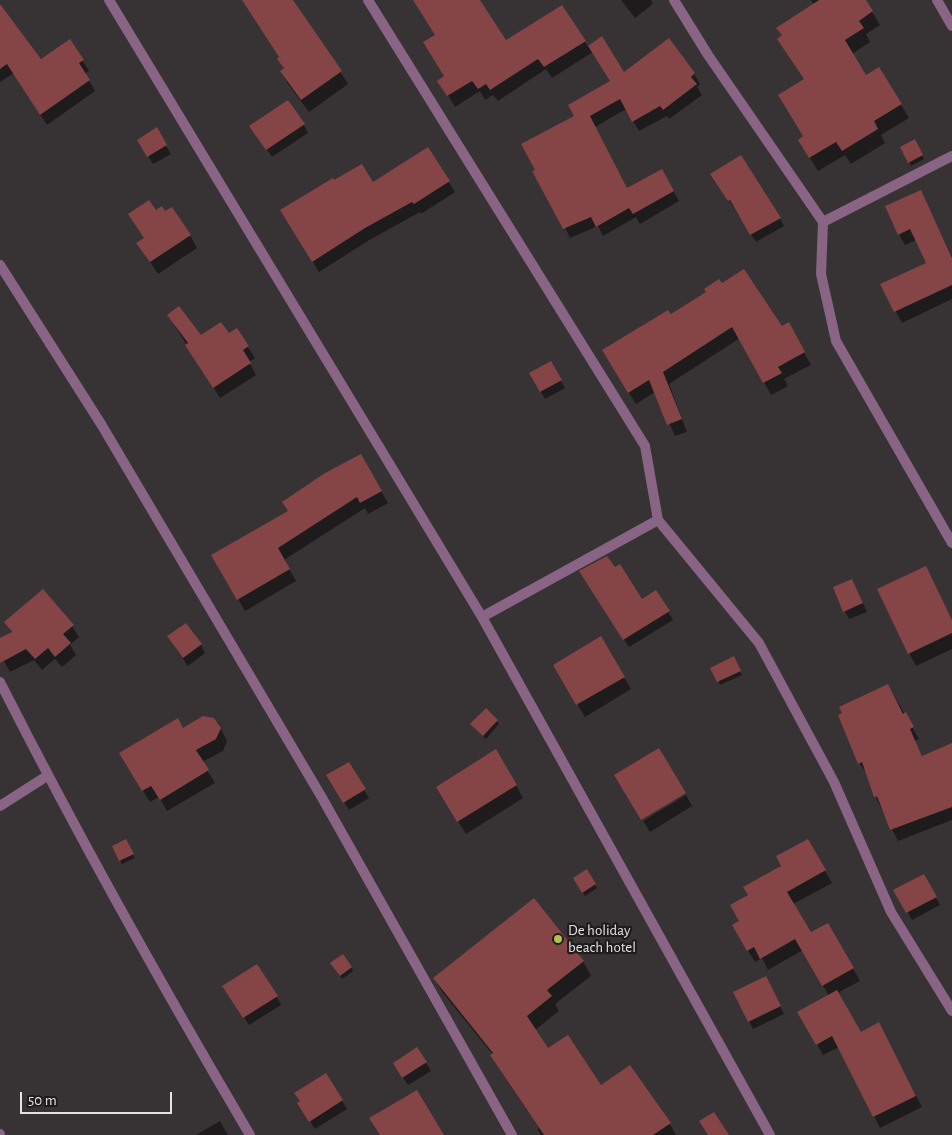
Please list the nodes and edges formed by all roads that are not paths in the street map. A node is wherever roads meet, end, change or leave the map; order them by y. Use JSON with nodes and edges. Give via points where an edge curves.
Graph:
{"nodes":[{"id":1,"x":109,"y":0,"type":"edge"},
{"id":2,"x":368,"y":0,"type":"edge"},
{"id":3,"x":674,"y":0,"type":"edge"},
{"id":4,"x":937,"y":0,"type":"edge"},
{"id":5,"x":952,"y":26,"type":"edge"},
{"id":6,"x":952,"y":156,"type":"edge"},
{"id":7,"x":823,"y":222,"type":"junction"},
{"id":8,"x":0,"y":265,"type":"edge"},
{"id":9,"x":658,"y":520,"type":"junction"},
{"id":10,"x":952,"y":543,"type":"edge"},
{"id":11,"x":482,"y":617,"type":"junction"},
{"id":12,"x":0,"y":682,"type":"edge"},
{"id":13,"x":47,"y":776,"type":"junction"},
{"id":14,"x":0,"y":806,"type":"edge"},
{"id":15,"x":952,"y":1011,"type":"edge"},
{"id":16,"x":250,"y":1135,"type":"edge"},
{"id":17,"x":512,"y":1135,"type":"edge"},
{"id":18,"x":770,"y":1135,"type":"edge"}],
"edges":[{"from":1,"to":11,"type":"street"},
{"from":2,"to":9,"type":"street","via":[[645,446]]},
{"from":3,"to":7,"type":"street"},
{"from":4,"to":5,"type":"street"},
{"from":6,"to":7,"type":"street"},
{"from":7,"to":10,"type":"street","via":[[821,274],[836,341]]},
{"from":8,"to":17,"type":"street","via":[[100,424],[316,788]]},
{"from":9,"to":11,"type":"street"},
{"from":9,"to":15,"type":"street","via":[[759,643],[834,782],[891,912]]},
{"from":11,"to":18,"type":"street"},
{"from":12,"to":13,"type":"street"},
{"from":13,"to":14,"type":"street"},
{"from":13,"to":16,"type":"street","via":[[166,993]]}]}
